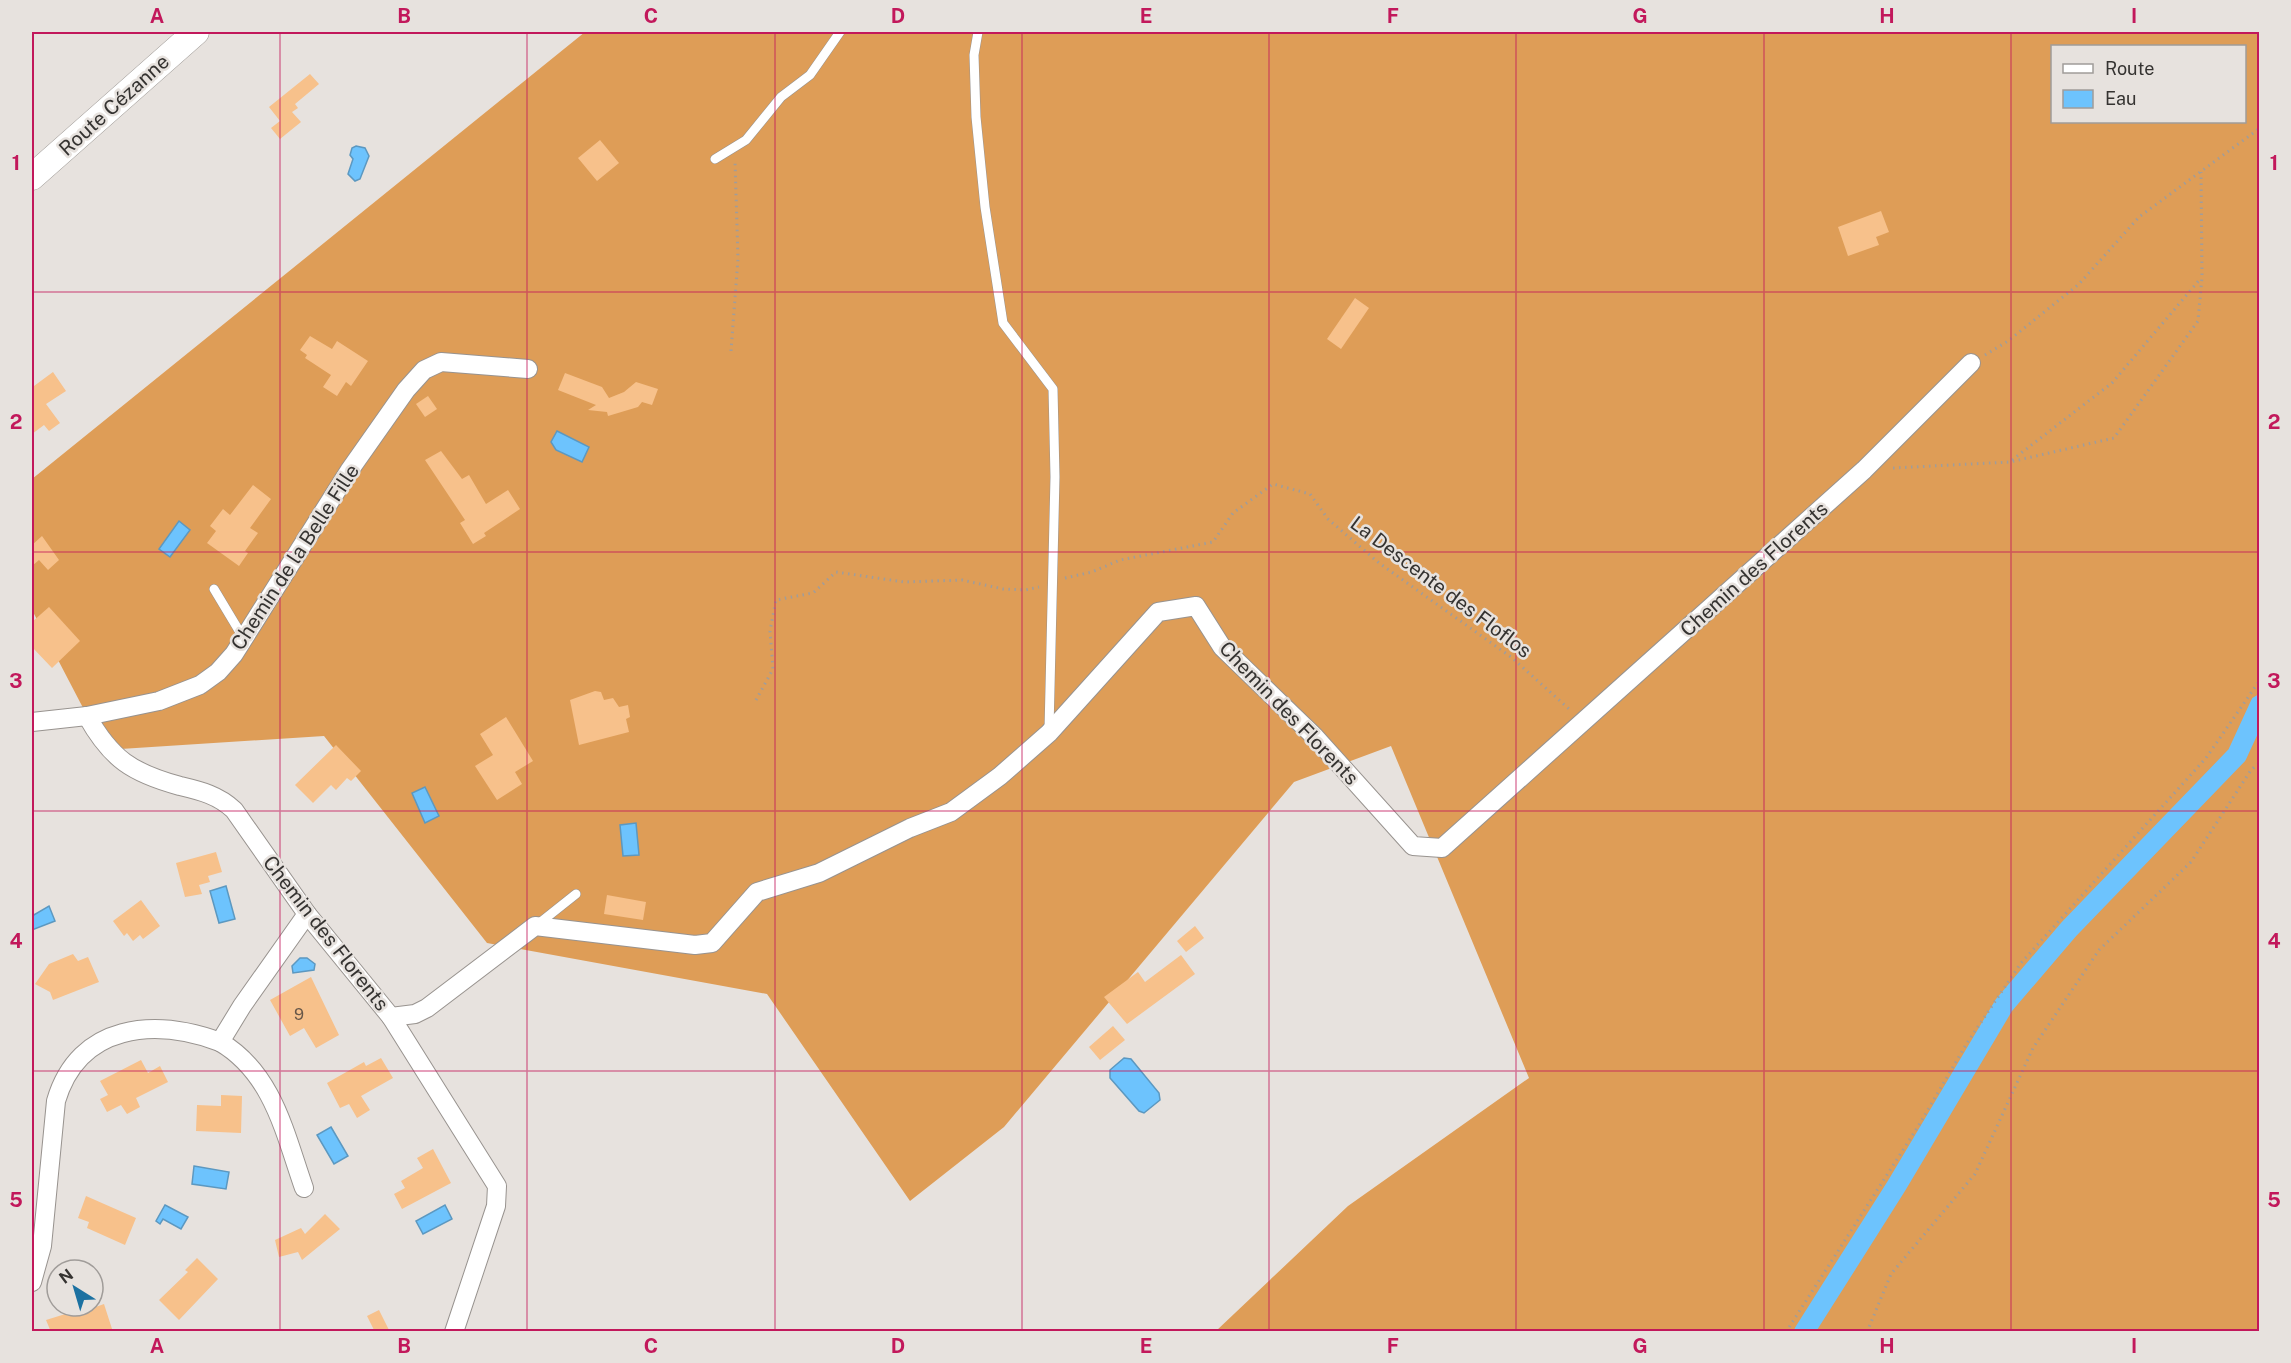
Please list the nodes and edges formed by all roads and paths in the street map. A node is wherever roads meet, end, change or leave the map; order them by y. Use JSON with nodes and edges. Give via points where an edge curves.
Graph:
{"nodes":[{"id":1,"x":196,"y":32,"type":"edge"},
{"id":2,"x":840,"y":32,"type":"edge"},
{"id":3,"x":978,"y":32,"type":"edge"},
{"id":4,"x":2259,"y":128,"type":"edge"},
{"id":5,"x":746,"y":140,"type":"junction"},
{"id":6,"x":716,"y":159,"type":"dead end"},
{"id":7,"x":2201,"y":172,"type":"junction"},
{"id":8,"x":32,"y":177,"type":"edge"},
{"id":9,"x":2202,"y":277,"type":"junction"},
{"id":10,"x":731,"y":351,"type":"dead end"},
{"id":11,"x":1971,"y":363,"type":"joint"},
{"id":12,"x":528,"y":369,"type":"dead end"},
{"id":13,"x":2010,"y":462,"type":"junction"},
{"id":14,"x":1864,"y":470,"type":"junction"},
{"id":15,"x":1053,"y":583,"type":"junction"},
{"id":16,"x":214,"y":589,"type":"dead end"},
{"id":17,"x":244,"y":639,"type":"junction"},
{"id":18,"x":2259,"y":680,"type":"edge"},
{"id":19,"x":756,"y":700,"type":"dead end"},
{"id":20,"x":87,"y":716,"type":"junction"},
{"id":21,"x":32,"y":722,"type":"edge"},
{"id":22,"x":1584,"y":723,"type":"junction"},
{"id":23,"x":1049,"y":733,"type":"junction"},
{"id":24,"x":2259,"y":762,"type":"edge"},
{"id":25,"x":576,"y":894,"type":"dead end"},
{"id":26,"x":308,"y":914,"type":"junction"},
{"id":27,"x":535,"y":926,"type":"junction"},
{"id":28,"x":391,"y":1017,"type":"junction"},
{"id":29,"x":220,"y":1042,"type":"junction"},
{"id":30,"x":304,"y":1188,"type":"dead end"},
{"id":31,"x":32,"y":1282,"type":"edge"},
{"id":32,"x":454,"y":1332,"type":"edge"},
{"id":33,"x":1786,"y":1332,"type":"edge"},
{"id":34,"x":1867,"y":1332,"type":"edge"}],
"edges":[{"from":1,"to":8,"type":"street","name":"Route Cézanne"},
{"from":2,"to":5,"type":"lane","via":[[810,75],[782,97]]},
{"from":3,"to":15,"type":"lane","via":[[974,55],[976,117],[985,207],[1004,323],[1053,389]]},
{"from":4,"to":7,"type":"path"},
{"from":5,"to":6,"type":"lane"},
{"from":5,"to":10,"type":"path","via":[[735,161],[738,259]]},
{"from":7,"to":9,"type":"path"},
{"from":7,"to":11,"type":"path","via":[[2139,217],[2079,284],[2008,341]]},
{"from":9,"to":13,"type":"path","via":[[2112,383]]},
{"from":9,"to":13,"type":"path","via":[[2198,321],[2114,438]]},
{"from":11,"to":14,"type":"street","name":"Chemin des Florents"},
{"from":12,"to":17,"type":"street","name":"Chemin de la Belle Fille","via":[[441,362],[416,378],[350,471]]},
{"from":13,"to":14,"type":"path"},
{"from":14,"to":22,"type":"street","name":"Chemin des Florents"},
{"from":15,"to":19,"type":"path","name":"La Descente des Floflos","via":[[1025,590],[1003,589],[962,580],[904,582],[836,572],[813,593],[776,600],[770,631],[773,669]]},
{"from":15,"to":22,"type":"path","name":"La Descente des Floflos","via":[[1120,560],[1213,542],[1233,513],[1273,484],[1310,494],[1328,519],[1379,563],[1511,657]]},
{"from":15,"to":23,"type":"lane"},
{"from":16,"to":17,"type":"lane"},
{"from":17,"to":20,"type":"street","name":"Chemin de la Belle Fille","via":[[218,672],[200,685],[159,701]]},
{"from":18,"to":33,"type":"path","via":[[2206,758],[2021,963]]},
{"from":20,"to":21,"type":"street","name":"Chemin de la Belle Fille"},
{"from":20,"to":26,"type":"street","name":"Chemin des Florents","via":[[102,743],[118,760],[150,777],[223,800]]},
{"from":22,"to":23,"type":"street","name":"Chemin des Florents","via":[[1442,848],[1413,846],[1315,737],[1222,647],[1196,606],[1158,612]]},
{"from":23,"to":27,"type":"street","name":"Chemin des Florents","via":[[951,812],[819,873],[757,892],[712,943],[695,945]]},
{"from":24,"to":34,"type":"path","via":[[2192,862],[2099,950],[2033,1048],[1975,1174],[1891,1274]]},
{"from":25,"to":27,"type":"lane"},
{"from":26,"to":28,"type":"street","name":"Chemin des Florents"},
{"from":26,"to":29,"type":"street"},
{"from":27,"to":28,"type":"street","name":"Chemin des Florents","via":[[427,1008]]},
{"from":28,"to":32,"type":"street","via":[[497,1186],[496,1206]]},
{"from":29,"to":30,"type":"street","via":[[236,1052],[263,1083],[276,1107]]},
{"from":29,"to":31,"type":"street","via":[[192,1032],[137,1030],[94,1045],[72,1066],[56,1101],[42,1246]]}]}
